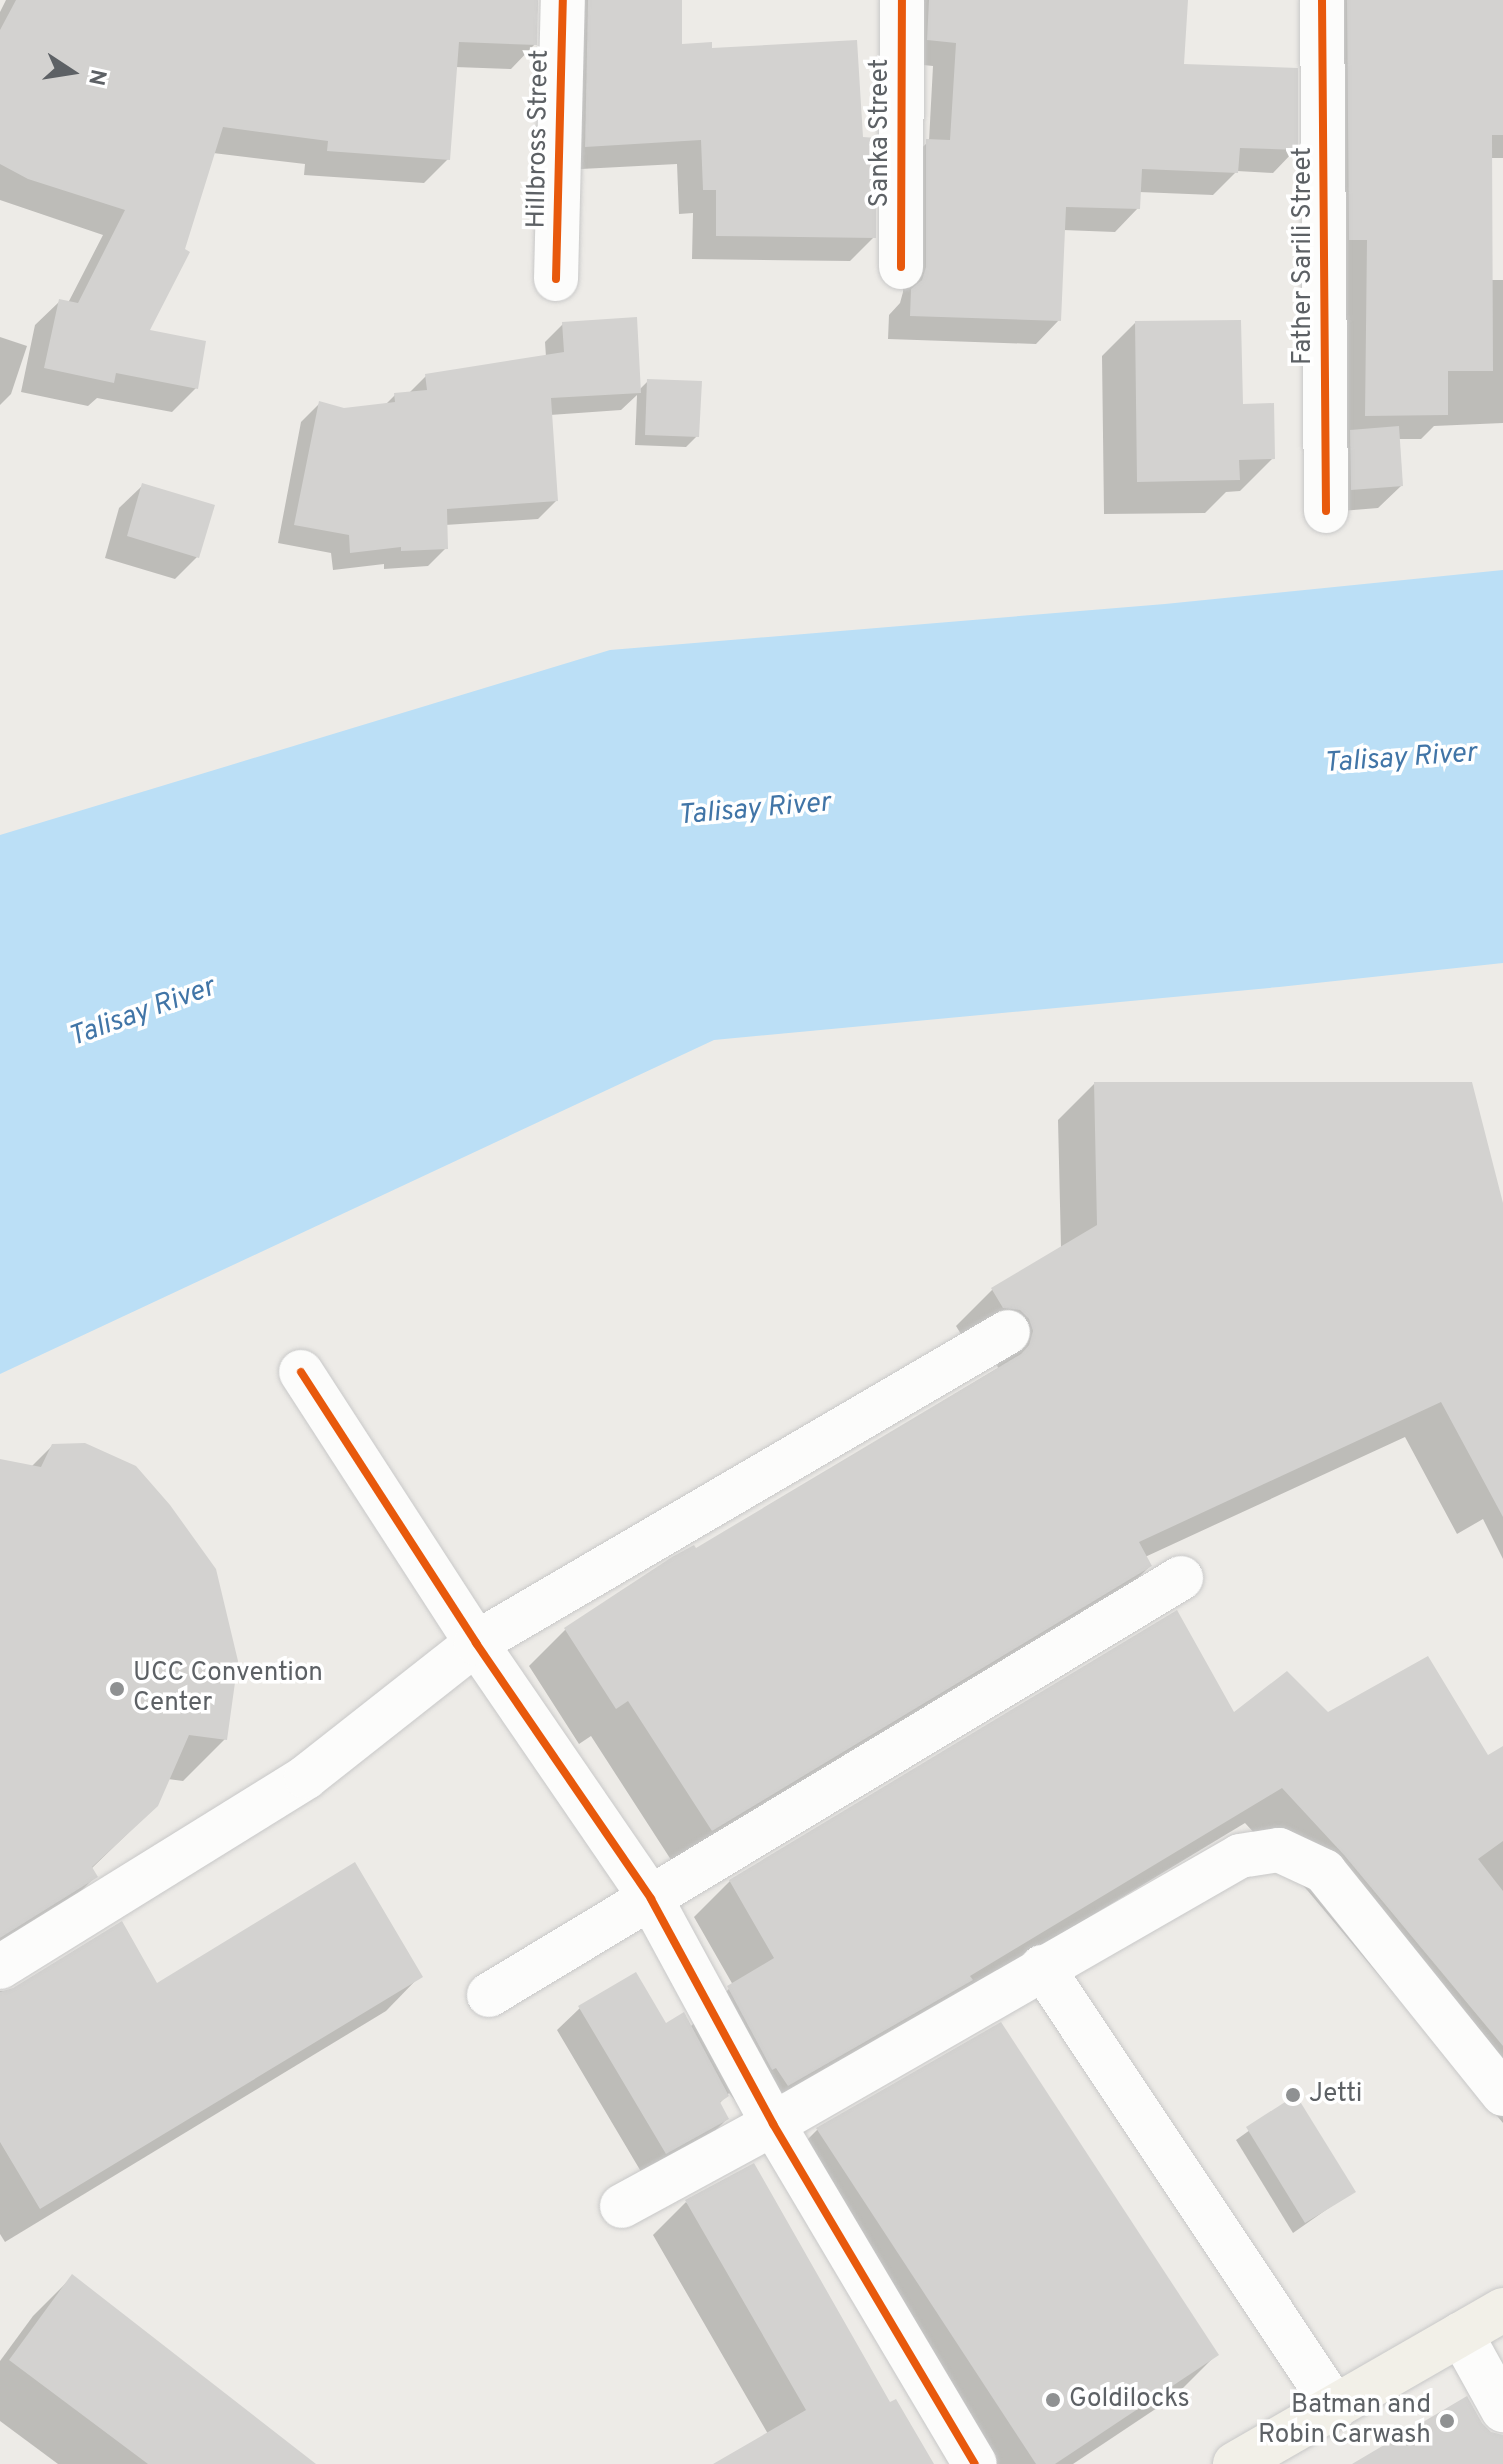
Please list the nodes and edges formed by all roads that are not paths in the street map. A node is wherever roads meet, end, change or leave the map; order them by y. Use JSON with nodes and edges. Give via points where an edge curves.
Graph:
{"nodes":[{"id":1,"x":563,"y":0,"type":"edge"},
{"id":2,"x":902,"y":0,"type":"edge"},
{"id":3,"x":1322,"y":0,"type":"edge"},
{"id":4,"x":901,"y":267,"type":"dead end"},
{"id":5,"x":556,"y":279,"type":"dead end"},
{"id":6,"x":1326,"y":511,"type":"dead end"},
{"id":7,"x":1008,"y":1332,"type":"dead end"},
{"id":8,"x":301,"y":1372,"type":"dead end"},
{"id":9,"x":1181,"y":1578,"type":"dead end"},
{"id":10,"x":476,"y":1643,"type":"junction"},
{"id":11,"x":651,"y":1899,"type":"junction"},
{"id":12,"x":0,"y":1967,"type":"edge"},
{"id":13,"x":1042,"y":1967,"type":"junction"},
{"id":14,"x":489,"y":1995,"type":"dead end"},
{"id":15,"x":1503,"y":2094,"type":"edge"},
{"id":16,"x":773,"y":2124,"type":"junction"},
{"id":17,"x":622,"y":2206,"type":"dead end"},
{"id":18,"x":1503,"y":2310,"type":"edge"},
{"id":19,"x":1461,"y":2334,"type":"junction"},
{"id":20,"x":1335,"y":2407,"type":"junction"},
{"id":21,"x":1503,"y":2410,"type":"edge"},
{"id":22,"x":975,"y":2464,"type":"edge"},
{"id":23,"x":1235,"y":2464,"type":"edge"}],
"edges":[{"from":1,"to":5,"type":"street","name":"Hillbross Street"},
{"from":2,"to":4,"type":"street","name":"Sanka Street"},
{"from":3,"to":6,"type":"street","name":"Father Sarili Street"},
{"from":7,"to":10,"type":"street"},
{"from":8,"to":10,"type":"street"},
{"from":9,"to":11,"type":"street"},
{"from":10,"to":11,"type":"street"},
{"from":10,"to":12,"type":"street","via":[[306,1777]]},
{"from":11,"to":14,"type":"street"},
{"from":11,"to":16,"type":"street"},
{"from":13,"to":15,"type":"street","via":[[1240,1856],[1279,1850],[1324,1871]]},
{"from":13,"to":16,"type":"street"},
{"from":13,"to":20,"type":"street"},
{"from":16,"to":17,"type":"street"},
{"from":16,"to":22,"type":"street"},
{"from":18,"to":19,"type":"main road"},
{"from":19,"to":20,"type":"main road"},
{"from":19,"to":21,"type":"street"},
{"from":20,"to":23,"type":"main road"}]}
